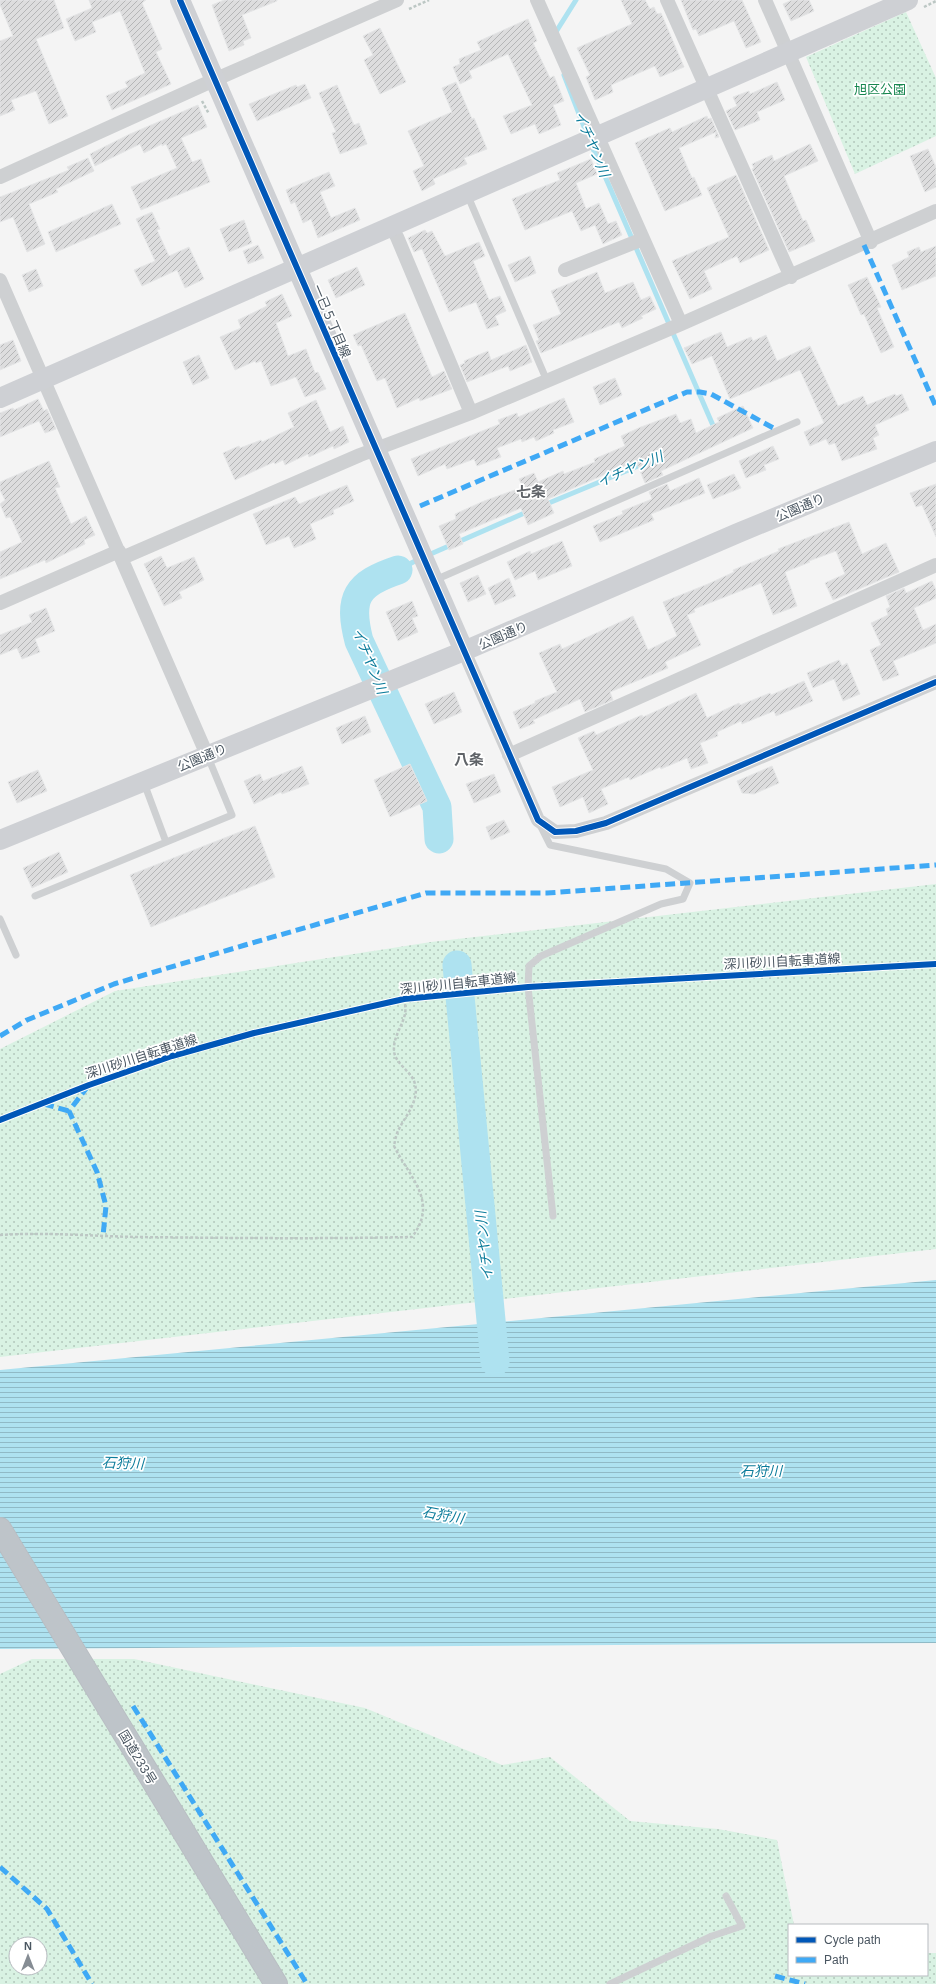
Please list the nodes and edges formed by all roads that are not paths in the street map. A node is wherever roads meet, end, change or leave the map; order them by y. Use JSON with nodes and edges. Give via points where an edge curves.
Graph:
{"nodes":[{"id":1,"x":180,"y":0,"type":"edge"},
{"id":2,"x":397,"y":0,"type":"edge"},
{"id":3,"x":538,"y":0,"type":"edge"},
{"id":4,"x":667,"y":0,"type":"edge"},
{"id":5,"x":765,"y":0,"type":"edge"},
{"id":6,"x":908,"y":0,"type":"edge"},
{"id":7,"x":788,"y":53,"type":"junction"},
{"id":8,"x":214,"y":80,"type":"junction"},
{"id":9,"x":707,"y":88,"type":"junction"},
{"id":10,"x":598,"y":135,"type":"junction"},
{"id":11,"x":0,"y":177,"type":"edge"},
{"id":12,"x":467,"y":193,"type":"junction"},
{"id":13,"x":936,"y":211,"type":"edge"},
{"id":14,"x":391,"y":227,"type":"junction"},
{"id":15,"x":643,"y":239,"type":"junction"},
{"id":16,"x":871,"y":242,"type":"junction"},
{"id":17,"x":297,"y":268,"type":"junction"},
{"id":18,"x":565,"y":270,"type":"dead end"},
{"id":19,"x":791,"y":277,"type":"junction"},
{"id":20,"x":0,"y":280,"type":"edge"},
{"id":21,"x":681,"y":324,"type":"junction"},
{"id":22,"x":44,"y":379,"type":"junction"},
{"id":23,"x":547,"y":381,"type":"junction"},
{"id":24,"x":0,"y":398,"type":"edge"},
{"id":25,"x":472,"y":413,"type":"junction"},
{"id":26,"x":797,"y":422,"type":"dead end"},
{"id":27,"x":376,"y":450,"type":"junction"},
{"id":28,"x":936,"y":451,"type":"edge"},
{"id":29,"x":120,"y":554,"type":"junction"},
{"id":30,"x":936,"y":566,"type":"edge"},
{"id":31,"x":432,"y":581,"type":"junction"},
{"id":32,"x":0,"y":603,"type":"edge"},
{"id":33,"x":464,"y":651,"type":"junction"},
{"id":34,"x":936,"y":682,"type":"edge"},
{"id":35,"x":207,"y":755,"type":"junction"},
{"id":36,"x":509,"y":755,"type":"junction"},
{"id":37,"x":143,"y":781,"type":"junction"},
{"id":38,"x":538,"y":820,"type":"junction"},
{"id":39,"x":0,"y":840,"type":"edge"},
{"id":40,"x":166,"y":842,"type":"junction"},
{"id":41,"x":35,"y":896,"type":"dead end"},
{"id":42,"x":0,"y":919,"type":"edge"},
{"id":43,"x":16,"y":955,"type":"dead end"},
{"id":44,"x":553,"y":1216,"type":"dead end"},
{"id":45,"x":0,"y":1529,"type":"edge"},
{"id":46,"x":726,"y":1896,"type":"dead end"},
{"id":47,"x":276,"y":1984,"type":"edge"},
{"id":48,"x":610,"y":1984,"type":"edge"}],
"edges":[{"from":1,"to":8,"type":"street","name":"一已５丁目線"},
{"from":2,"to":8,"type":"street"},
{"from":3,"to":10,"type":"street"},
{"from":4,"to":9,"type":"street"},
{"from":5,"to":7,"type":"street"},
{"from":6,"to":7,"type":"street"},
{"from":7,"to":9,"type":"street"},
{"from":7,"to":16,"type":"street"},
{"from":8,"to":11,"type":"street"},
{"from":8,"to":17,"type":"street","name":"一已５丁目線"},
{"from":9,"to":10,"type":"street"},
{"from":9,"to":19,"type":"street"},
{"from":10,"to":12,"type":"street"},
{"from":10,"to":15,"type":"street"},
{"from":12,"to":14,"type":"street"},
{"from":12,"to":23,"type":"lane"},
{"from":13,"to":16,"type":"street"},
{"from":14,"to":17,"type":"street"},
{"from":14,"to":25,"type":"street"},
{"from":15,"to":18,"type":"street"},
{"from":15,"to":21,"type":"street"},
{"from":16,"to":19,"type":"street"},
{"from":17,"to":22,"type":"street"},
{"from":17,"to":27,"type":"street","name":"一已５丁目線"},
{"from":19,"to":21,"type":"street"},
{"from":20,"to":22,"type":"street"},
{"from":21,"to":23,"type":"street"},
{"from":22,"to":24,"type":"street"},
{"from":22,"to":29,"type":"street"},
{"from":23,"to":25,"type":"street"},
{"from":25,"to":27,"type":"street"},
{"from":26,"to":31,"type":"lane"},
{"from":27,"to":29,"type":"street"},
{"from":27,"to":31,"type":"street","name":"一已５丁目線"},
{"from":28,"to":33,"type":"street","name":"公園通り"},
{"from":29,"to":32,"type":"street"},
{"from":29,"to":35,"type":"street"},
{"from":30,"to":36,"type":"street"},
{"from":31,"to":33,"type":"street","name":"一已５丁目線"},
{"from":33,"to":35,"type":"street","name":"公園通り"},
{"from":33,"to":36,"type":"street"},
{"from":34,"to":38,"type":"street","via":[[606,823],[576,831],[555,832]]},
{"from":35,"to":37,"type":"street","name":"公園通り"},
{"from":35,"to":40,"type":"lane","via":[[232,814]]},
{"from":36,"to":38,"type":"street"},
{"from":37,"to":39,"type":"street","name":"公園通り"},
{"from":37,"to":40,"type":"lane"},
{"from":38,"to":44,"type":"lane","via":[[550,845],[666,869],[690,883],[684,899],[661,904],[548,953],[529,966],[528,987]]},
{"from":40,"to":41,"type":"lane"},
{"from":42,"to":43,"type":"lane"},
{"from":45,"to":47,"type":"highway","name":"国道233号"},
{"from":46,"to":48,"type":"lane","via":[[742,1926],[712,1936]]}]}
